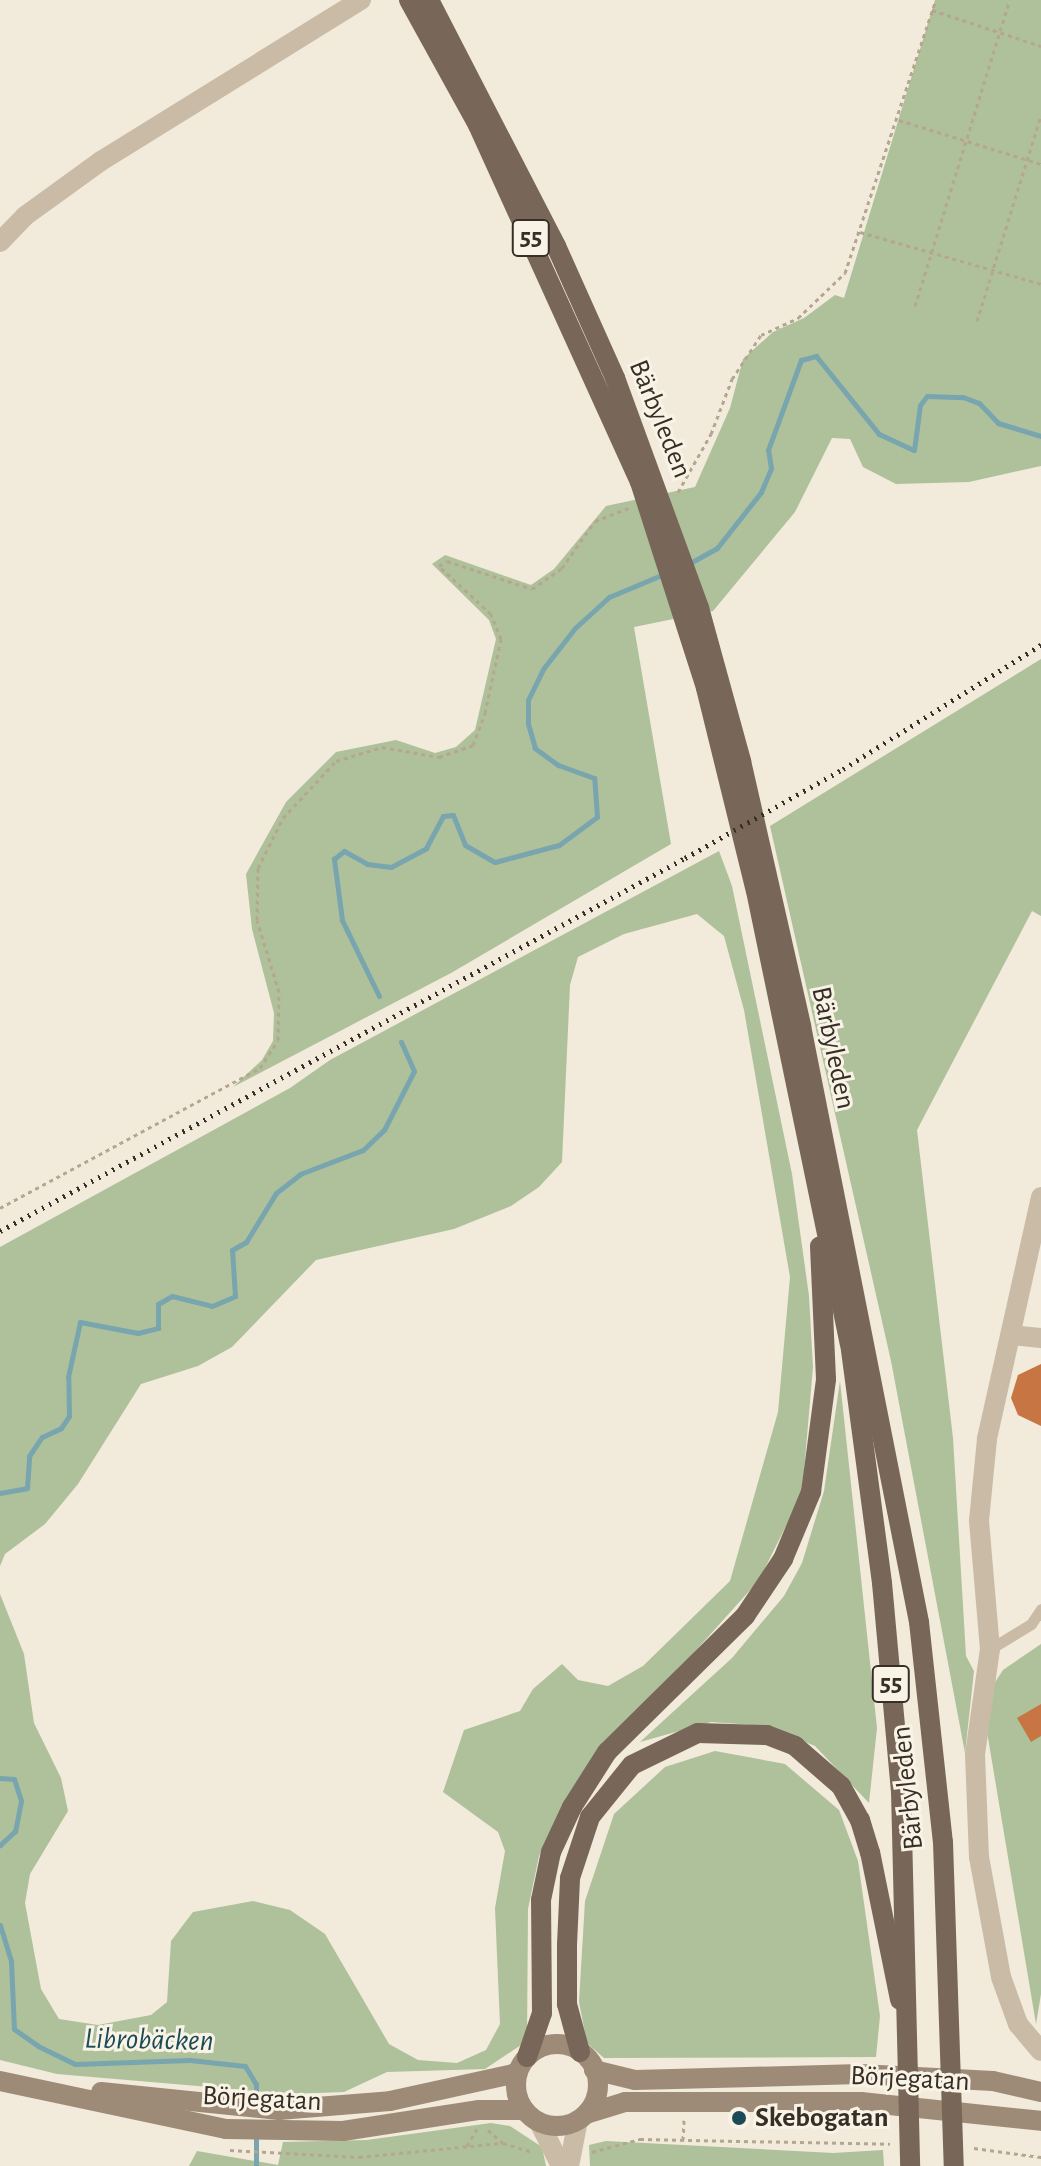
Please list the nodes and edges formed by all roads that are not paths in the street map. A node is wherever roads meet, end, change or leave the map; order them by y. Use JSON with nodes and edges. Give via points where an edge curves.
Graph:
{"nodes":[{"id":1,"x":361,"y":0,"type":"edge"},
{"id":2,"x":409,"y":0,"type":"edge"},
{"id":3,"x":429,"y":0,"type":"edge"},
{"id":4,"x":0,"y":242,"type":"edge"},
{"id":5,"x":648,"y":480,"type":"junction"},
{"id":6,"x":763,"y":889,"type":"junction"},
{"id":7,"x":1041,"y":1197,"type":"edge"},
{"id":8,"x":820,"y":1206,"type":"junction"},
{"id":9,"x":1011,"y":1335,"type":"junction"},
{"id":10,"x":1041,"y":1338,"type":"edge"},
{"id":11,"x":1041,"y":1609,"type":"edge"},
{"id":12,"x":990,"y":1649,"type":"junction"},
{"id":13,"x":907,"y":2026,"type":"junction"},
{"id":14,"x":1041,"y":2051,"type":"edge"},
{"id":15,"x":580,"y":2052,"type":"junction"},
{"id":16,"x":522,"y":2065,"type":"junction"},
{"id":17,"x":594,"y":2070,"type":"junction"},
{"id":18,"x":0,"y":2079,"type":"edge"},
{"id":19,"x":1041,"y":2092,"type":"edge"},
{"id":20,"x":531,"y":2116,"type":"junction"},
{"id":21,"x":582,"y":2117,"type":"junction"},
{"id":22,"x":1041,"y":2121,"type":"edge"},
{"id":23,"x":561,"y":2166,"type":"edge"},
{"id":24,"x":569,"y":2166,"type":"edge"},
{"id":25,"x":910,"y":2166,"type":"edge"},
{"id":26,"x":954,"y":2166,"type":"edge"}],
"edges":[{"from":1,"to":4,"type":"street","via":[[101,161],[25,216]]},
{"from":2,"to":5,"type":"main road","name":"Bärbyleden","number":"55","via":[[484,138]]},
{"from":3,"to":5,"type":"main road","name":"Bärbyleden","number":"55","via":[[556,246]]},
{"from":5,"to":6,"type":"main road","name":"Bärbyleden","number":"55"},
{"from":6,"to":8,"type":"main road","name":"Bärbyleden","number":"55"},
{"from":6,"to":26,"type":"main road","name":"Bärbyleden","number":"55","via":[[919,1622],[943,1842]]},
{"from":7,"to":9,"type":"street"},
{"from":8,"to":13,"type":"main road","name":"Bärbyleden","number":"55","via":[[850,1343],[882,1583],[901,1791]]},
{"from":8,"to":16,"type":"main road","via":[[826,1379],[811,1492],[783,1559],[745,1616],[607,1752],[572,1807],[551,1852],[541,1900],[542,2013]]},
{"from":9,"to":10,"type":"street"},
{"from":9,"to":12,"type":"street","via":[[987,1439],[979,1521]]},
{"from":11,"to":12,"type":"lane","via":[[1031,1624]]},
{"from":12,"to":14,"type":"street","via":[[975,1754],[979,1857],[1001,1977],[1018,2024]]},
{"from":13,"to":15,"type":"main road","via":[[889,1963],[870,1852],[841,1786],[795,1746],[752,1733],[698,1733],[632,1765],[590,1817],[570,1878],[567,1945],[567,2004]]},
{"from":13,"to":25,"type":"main road","name":"Bärbyleden","number":"55"},
{"from":15,"to":16,"type":"main road","via":[[547,2046]]},
{"from":15,"to":17,"type":"main road"},
{"from":16,"to":18,"type":"main road","name":"Börjegatan","via":[[390,2101],[279,2110]]},
{"from":16,"to":20,"type":"main road"},
{"from":17,"to":19,"type":"main road","name":"Börjegatan","via":[[635,2080],[874,2075],[993,2081]]},
{"from":17,"to":21,"type":"main road","via":[[597,2093]]},
{"from":18,"to":20,"type":"main road","name":"Börjegatan","via":[[226,2129],[343,2131],[479,2110]]},
{"from":20,"to":21,"type":"main road","via":[[558,2126]]},
{"from":20,"to":23,"type":"street"},
{"from":21,"to":22,"type":"main road","name":"Börjegatan","via":[[625,2102],[861,2102]]},
{"from":21,"to":24,"type":"street"}]}
